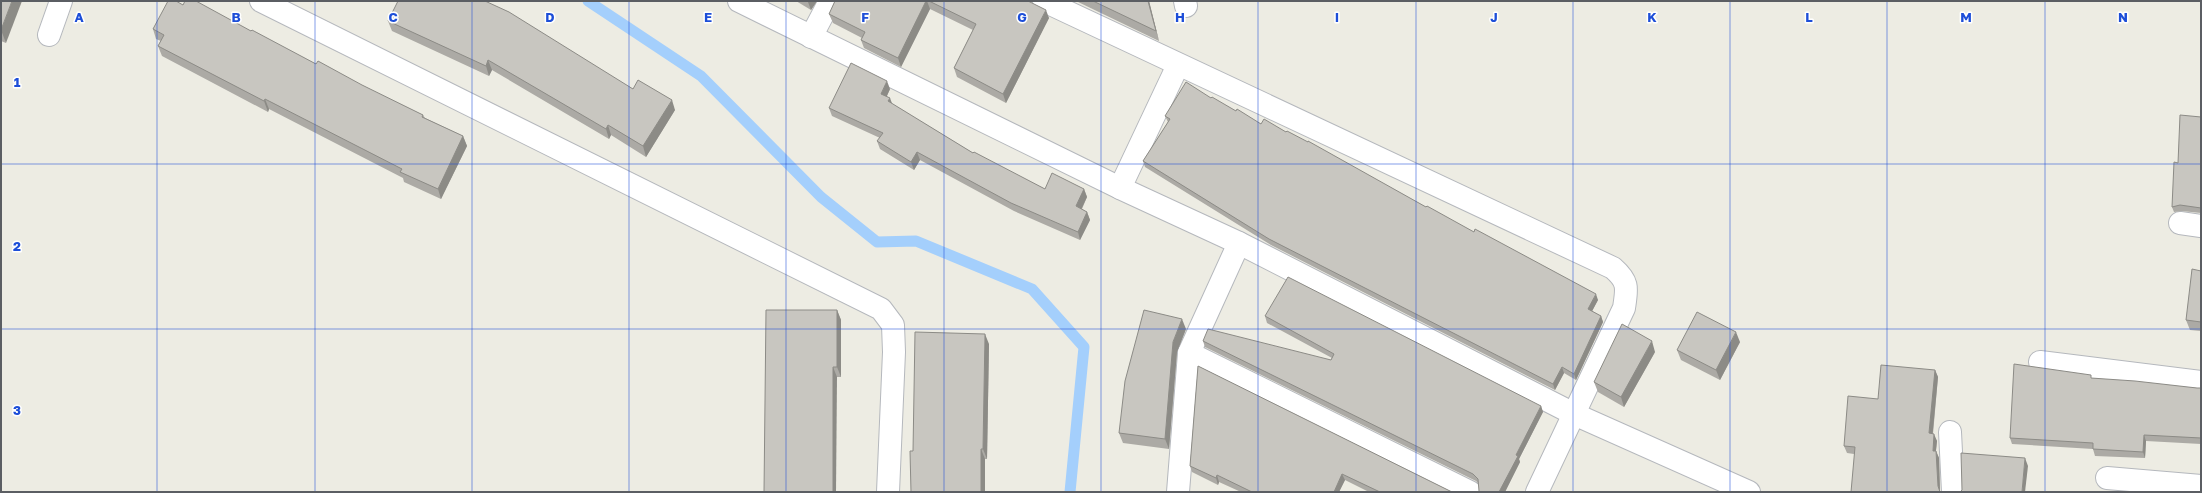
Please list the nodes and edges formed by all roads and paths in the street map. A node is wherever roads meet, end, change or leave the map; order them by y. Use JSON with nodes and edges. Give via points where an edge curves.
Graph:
{"nodes":[{"id":1,"x":61,"y":1,"type":"edge"},
{"id":2,"x":262,"y":1,"type":"edge"},
{"id":3,"x":739,"y":1,"type":"edge"},
{"id":4,"x":830,"y":1,"type":"edge"},
{"id":5,"x":1044,"y":1,"type":"edge"},
{"id":6,"x":49,"y":35,"type":"dead end"},
{"id":7,"x":811,"y":37,"type":"junction"},
{"id":8,"x":1178,"y":65,"type":"junction"},
{"id":9,"x":1120,"y":188,"type":"junction"},
{"id":10,"x":2180,"y":223,"type":"dead end"},
{"id":11,"x":2201,"y":226,"type":"edge"},
{"id":12,"x":1238,"y":243,"type":"junction"},
{"id":13,"x":1189,"y":353,"type":"junction"},
{"id":14,"x":2040,"y":362,"type":"dead end"},
{"id":15,"x":2201,"y":382,"type":"edge"},
{"id":16,"x":1574,"y":414,"type":"junction"},
{"id":17,"x":1950,"y":432,"type":"dead end"},
{"id":18,"x":2107,"y":478,"type":"dead end"},
{"id":19,"x":2201,"y":486,"type":"edge"},
{"id":20,"x":1182,"y":490,"type":"edge"},
{"id":21,"x":888,"y":492,"type":"edge"},
{"id":22,"x":1470,"y":492,"type":"edge"},
{"id":23,"x":1537,"y":492,"type":"edge"},
{"id":24,"x":1749,"y":492,"type":"edge"},
{"id":25,"x":1953,"y":492,"type":"edge"}],
"edges":[{"from":1,"to":6,"type":"street"},
{"from":2,"to":21,"type":"street","via":[[881,309],[892,325],[893,345]]},
{"from":3,"to":7,"type":"street"},
{"from":4,"to":7,"type":"street"},
{"from":5,"to":8,"type":"street"},
{"from":7,"to":9,"type":"street"},
{"from":8,"to":9,"type":"street"},
{"from":8,"to":16,"type":"street","via":[[1613,268],[1623,277],[1627,290],[1624,308]]},
{"from":9,"to":12,"type":"street"},
{"from":10,"to":11,"type":"street"},
{"from":12,"to":13,"type":"street"},
{"from":12,"to":16,"type":"street"},
{"from":13,"to":20,"type":"street"},
{"from":13,"to":22,"type":"street"},
{"from":14,"to":15,"type":"street"},
{"from":16,"to":23,"type":"street"},
{"from":16,"to":24,"type":"street"},
{"from":17,"to":25,"type":"street"},
{"from":18,"to":19,"type":"street"}]}
